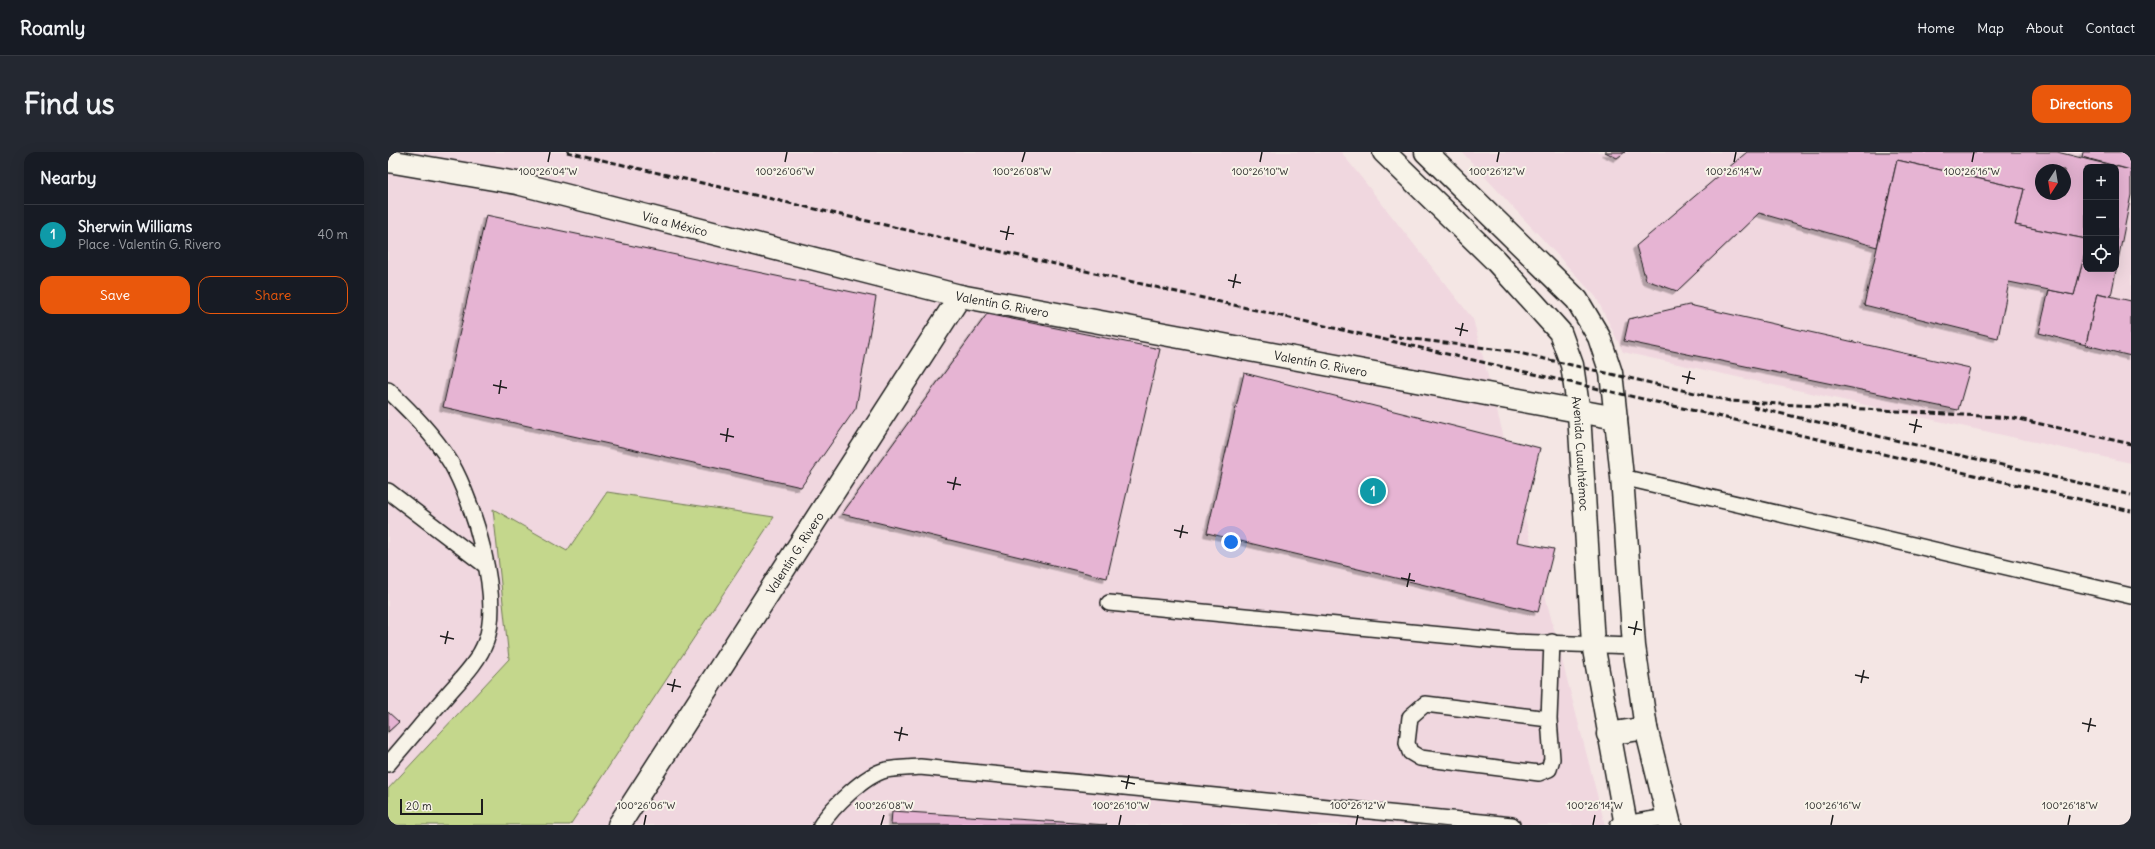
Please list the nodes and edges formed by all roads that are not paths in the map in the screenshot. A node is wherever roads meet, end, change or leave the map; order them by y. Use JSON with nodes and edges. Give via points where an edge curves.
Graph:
{"nodes":[{"id":1,"x":1384,"y":152,"type":"edge"},
{"id":2,"x":1426,"y":152,"type":"edge"},
{"id":3,"x":388,"y":161,"type":"edge"},
{"id":4,"x":960,"y":296,"type":"junction"},
{"id":5,"x":388,"y":390,"type":"edge"},
{"id":6,"x":1579,"y":413,"type":"junction"},
{"id":7,"x":1616,"y":418,"type":"junction"},
{"id":8,"x":1622,"y":477,"type":"junction"},
{"id":9,"x":388,"y":491,"type":"edge"},
{"id":10,"x":485,"y":565,"type":"junction"},
{"id":11,"x":2131,"y":596,"type":"edge"},
{"id":12,"x":1109,"y":603,"type":"dead end"},
{"id":13,"x":1552,"y":642,"type":"junction"},
{"id":14,"x":1593,"y":644,"type":"junction"},
{"id":15,"x":1634,"y":646,"type":"junction"},
{"id":16,"x":1549,"y":719,"type":"junction"},
{"id":17,"x":1646,"y":728,"type":"junction"},
{"id":18,"x":1608,"y":734,"type":"junction"},
{"id":19,"x":388,"y":764,"type":"edge"},
{"id":20,"x":1668,"y":821,"type":"edge"},
{"id":21,"x":1623,"y":824,"type":"edge"},
{"id":22,"x":619,"y":825,"type":"edge"},
{"id":23,"x":821,"y":825,"type":"edge"},
{"id":24,"x":1512,"y":825,"type":"edge"}],
"edges":[{"from":1,"to":6,"type":"street","name":"Avenida Cuauhtémoc","via":[[1495,260],[1560,332],[1572,365]]},
{"from":2,"to":7,"type":"street","via":[[1577,300],[1599,337],[1611,373]]},
{"from":3,"to":4,"type":"street","name":"Vía a México","via":[[517,183]]},
{"from":4,"to":6,"type":"street","name":"Valentín G. Rivero"},
{"from":4,"to":22,"type":"street","name":"Valentín G. Rivero"},
{"from":5,"to":10,"type":"lane","via":[[421,421],[451,464],[477,530]]},
{"from":6,"to":7,"type":"street","name":"Valentín G. Rivero"},
{"from":6,"to":14,"type":"street","name":"Avenida Cuauhtémoc"},
{"from":7,"to":8,"type":"street"},
{"from":8,"to":11,"type":"lane"},
{"from":8,"to":15,"type":"street"},
{"from":9,"to":10,"type":"lane"},
{"from":10,"to":19,"type":"lane","via":[[492,608],[486,642],[470,668]]},
{"from":12,"to":13,"type":"lane","via":[[1516,642]]},
{"from":13,"to":14,"type":"lane"},
{"from":13,"to":16,"type":"lane"},
{"from":14,"to":15,"type":"lane"},
{"from":14,"to":18,"type":"street","name":"Avenida Cuauhtémoc"},
{"from":15,"to":17,"type":"street"},
{"from":16,"to":16,"type":"lane","via":[[1552,759],[1549,769],[1539,773],[1420,758],[1410,752],[1407,743],[1410,717],[1424,704]]},
{"from":17,"to":18,"type":"street"},
{"from":17,"to":20,"type":"street"},
{"from":18,"to":21,"type":"street","name":"Avenida Cuauhtémoc"},
{"from":20,"to":21,"type":"lane"},
{"from":23,"to":24,"type":"lane","via":[[846,795],[885,770],[920,767]]}]}
